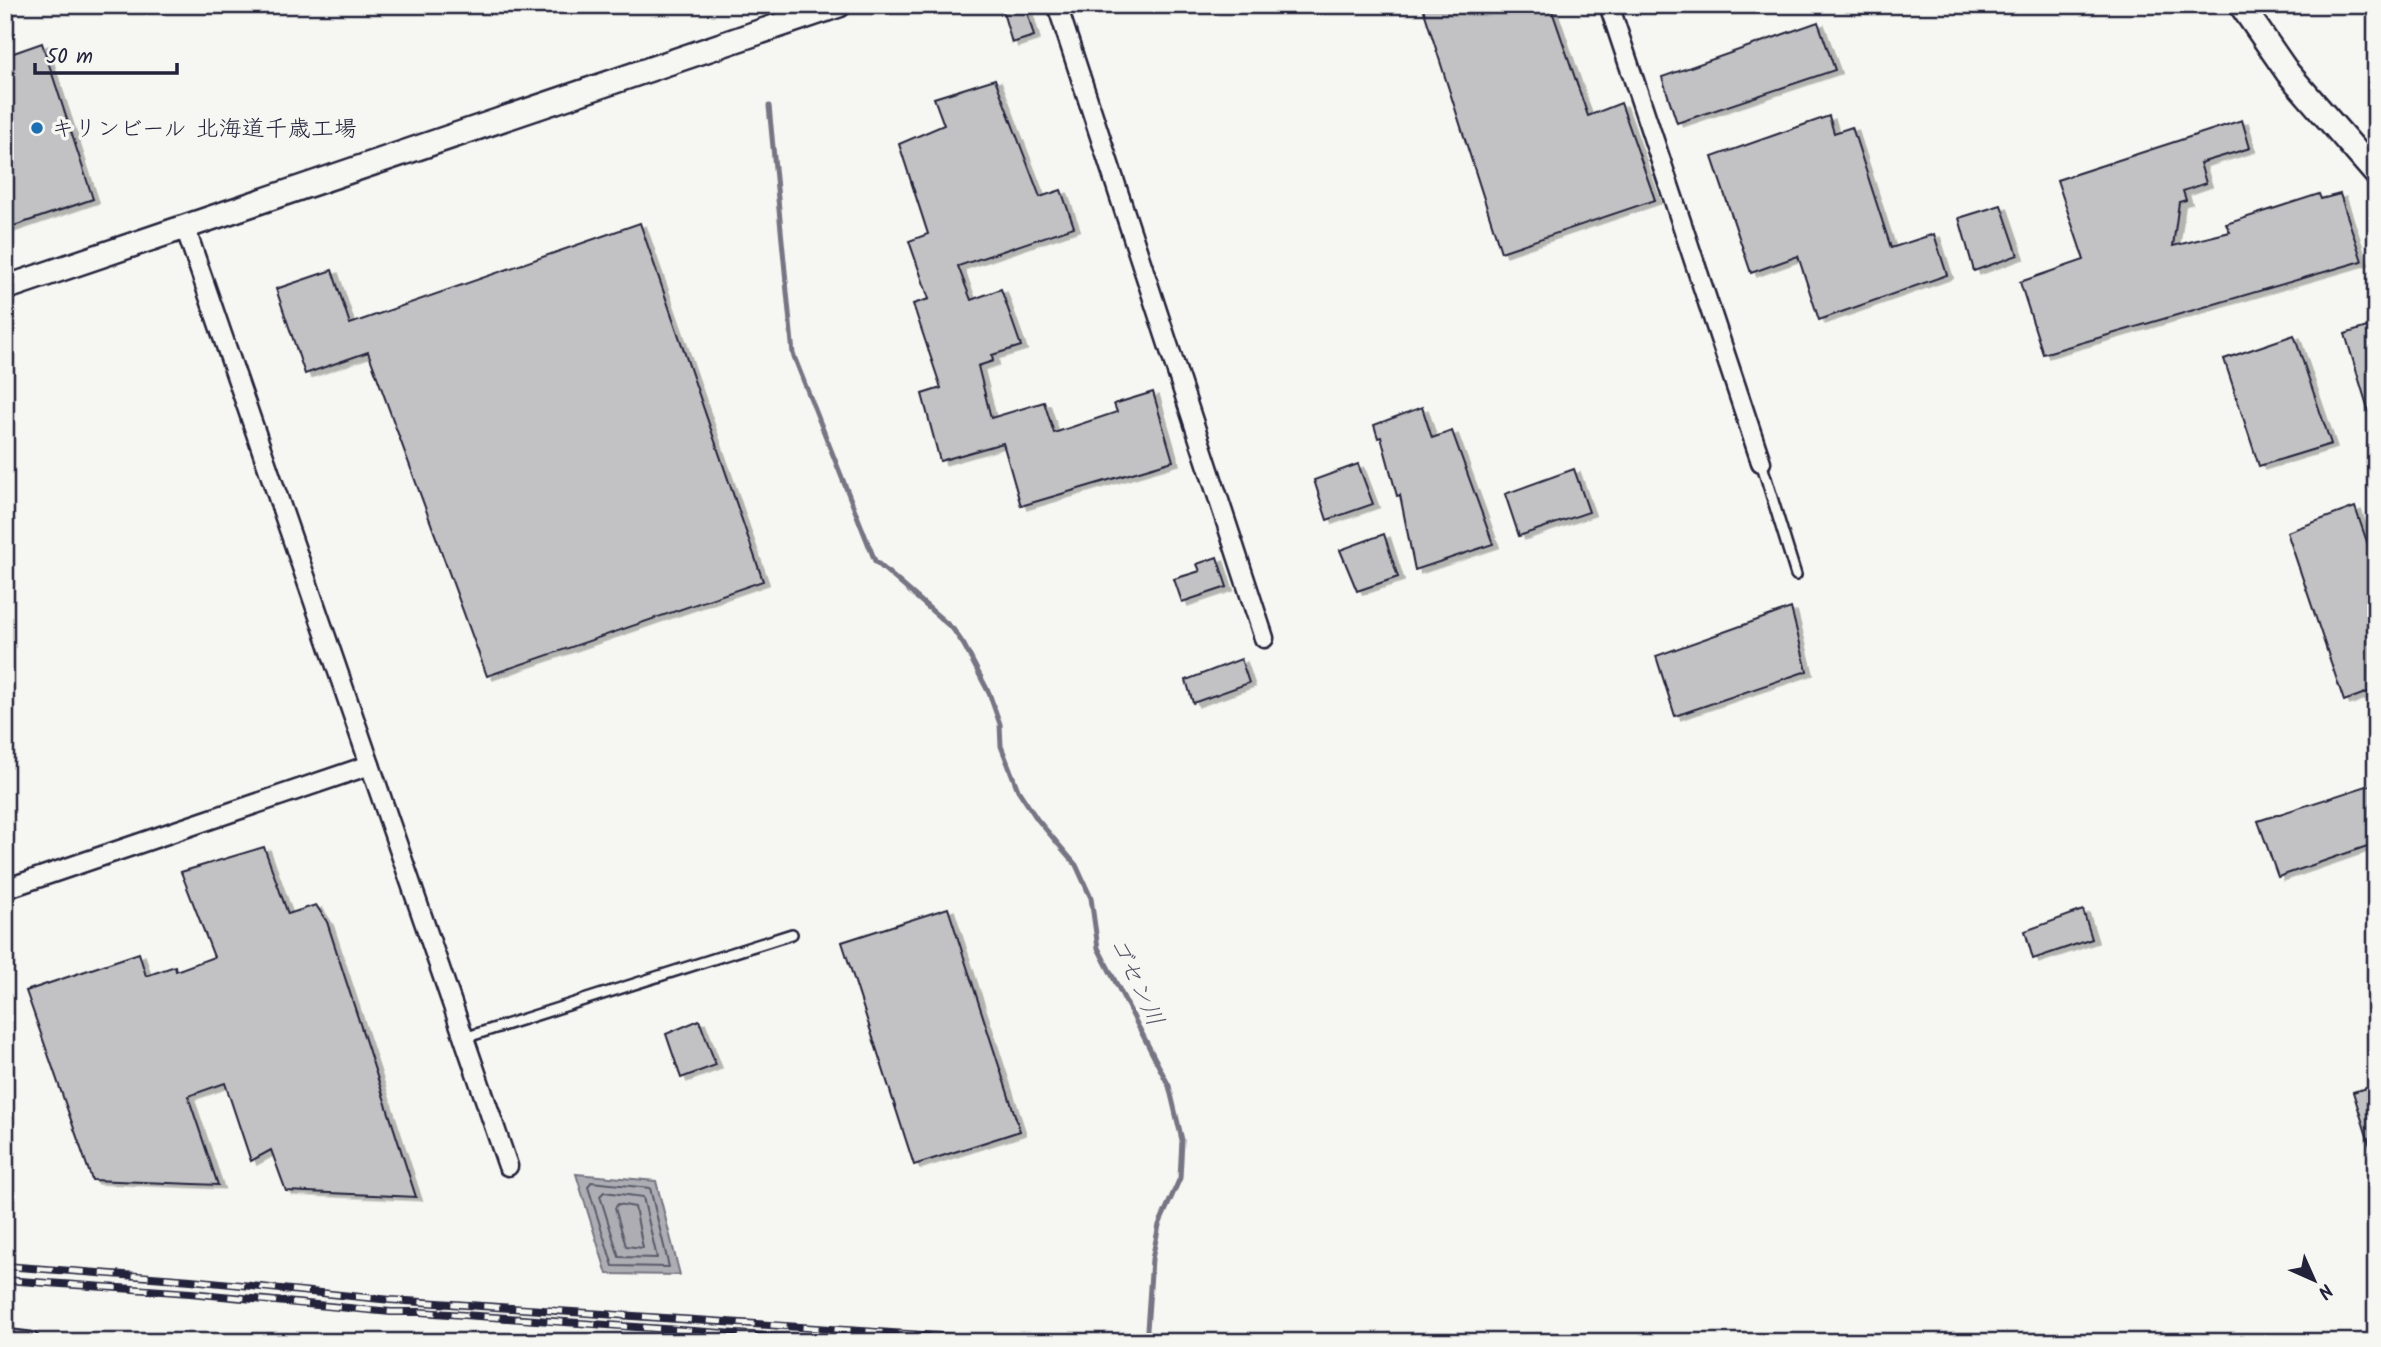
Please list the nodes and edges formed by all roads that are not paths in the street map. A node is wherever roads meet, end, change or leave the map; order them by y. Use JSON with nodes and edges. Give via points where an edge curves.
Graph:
{"nodes":[{"id":1,"x":839,"y":5,"type":"edge"},
{"id":2,"x":1057,"y":5,"type":"edge"},
{"id":3,"x":1609,"y":5,"type":"edge"},
{"id":4,"x":2241,"y":5,"type":"edge"},
{"id":5,"x":2376,"y":174,"type":"edge"},
{"id":6,"x":185,"y":227,"type":"junction"},
{"id":7,"x":5,"y":288,"type":"edge"},
{"id":8,"x":1761,"y":462,"type":"joint"},
{"id":9,"x":1796,"y":575,"type":"dead end"},
{"id":10,"x":1264,"y":638,"type":"dead end"},
{"id":11,"x":370,"y":765,"type":"junction"},
{"id":12,"x":5,"y":888,"type":"edge"},
{"id":13,"x":792,"y":934,"type":"dead end"},
{"id":14,"x":464,"y":1038,"type":"junction"},
{"id":15,"x":508,"y":1167,"type":"dead end"},
{"id":16,"x":5,"y":1339,"type":"edge"},
{"id":17,"x":30,"y":1342,"type":"edge"}],
"edges":[{"from":1,"to":6,"type":"street"},
{"from":2,"to":10,"type":"street"},
{"from":3,"to":8,"type":"street"},
{"from":4,"to":5,"type":"street","via":[[2288,73]]},
{"from":6,"to":7,"type":"street"},
{"from":6,"to":11,"type":"street"},
{"from":8,"to":9,"type":"lane"},
{"from":11,"to":12,"type":"street"},
{"from":11,"to":14,"type":"street"},
{"from":13,"to":14,"type":"lane"},
{"from":14,"to":15,"type":"street"},
{"from":16,"to":17,"type":"street"}]}
